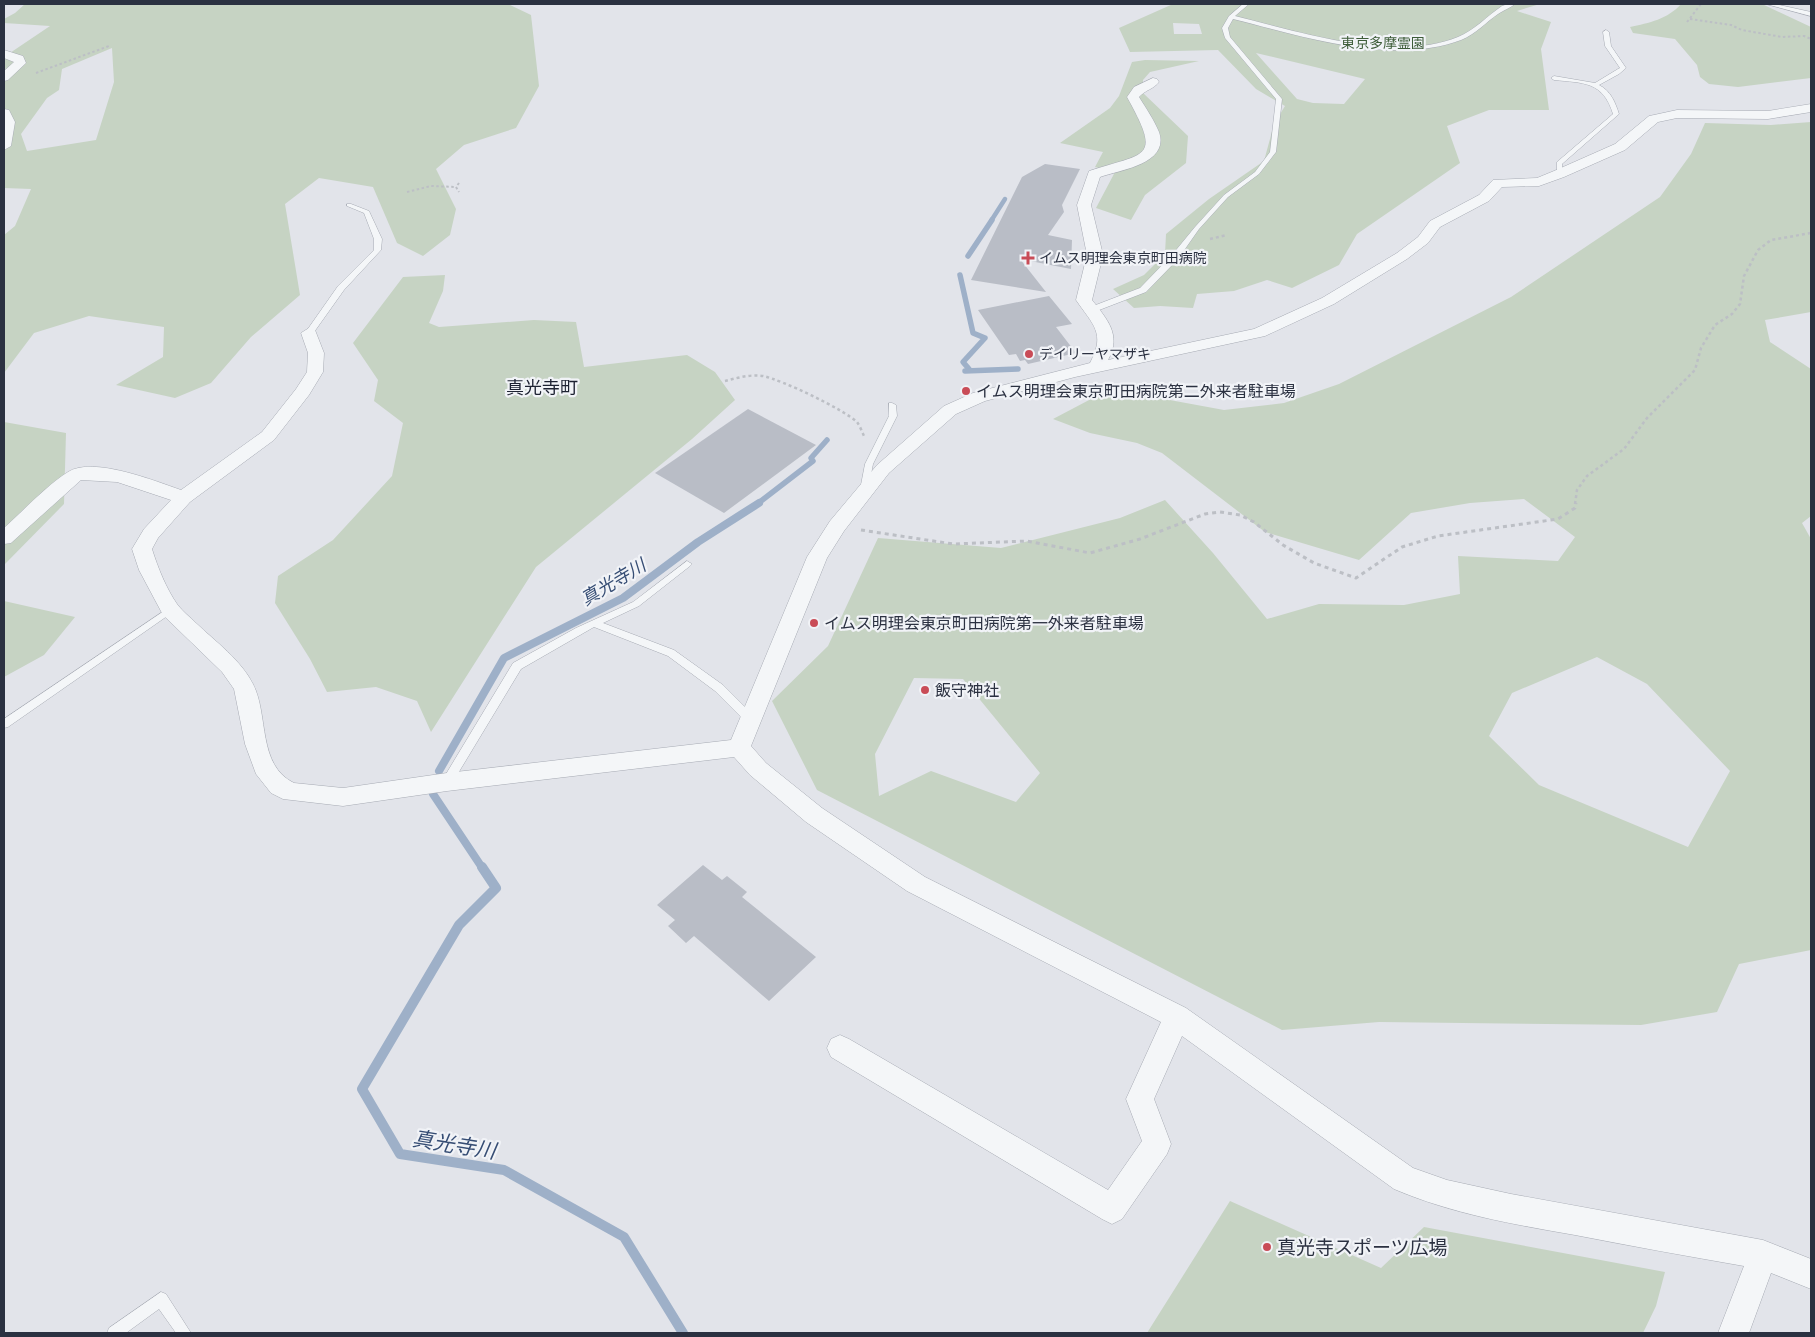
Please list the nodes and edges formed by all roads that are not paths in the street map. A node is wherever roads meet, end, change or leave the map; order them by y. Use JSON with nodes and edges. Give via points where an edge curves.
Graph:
{"nodes":[{"id":1,"x":1246,"y":4,"type":"edge"},
{"id":2,"x":1512,"y":4,"type":"edge"},
{"id":3,"x":1769,"y":4,"type":"edge"},
{"id":4,"x":1811,"y":14,"type":"edge"},
{"id":5,"x":1231,"y":17,"type":"junction"},
{"id":6,"x":1606,"y":32,"type":"dead end"},
{"id":7,"x":4,"y":54,"type":"edge"},
{"id":8,"x":4,"y":76,"type":"edge"},
{"id":9,"x":1554,"y":78,"type":"dead end"},
{"id":10,"x":1153,"y":82,"type":"dead end"},
{"id":11,"x":1597,"y":84,"type":"junction"},
{"id":12,"x":1811,"y":108,"type":"edge"},
{"id":13,"x":4,"y":113,"type":"edge"},
{"id":14,"x":4,"y":146,"type":"edge"},
{"id":15,"x":1559,"y":174,"type":"junction"},
{"id":16,"x":349,"y":205,"type":"dead end"},
{"id":17,"x":1091,"y":310,"type":"junction"},
{"id":18,"x":309,"y":333,"type":"joint"},
{"id":19,"x":1096,"y":367,"type":"junction"},
{"id":20,"x":892,"y":405,"type":"dead end"},
{"id":21,"x":863,"y":493,"type":"junction"},
{"id":22,"x":183,"y":498,"type":"junction"},
{"id":23,"x":4,"y":538,"type":"edge"},
{"id":24,"x":687,"y":564,"type":"dead end"},
{"id":25,"x":170,"y":610,"type":"junction"},
{"id":26,"x":595,"y":624,"type":"junction"},
{"id":27,"x":750,"y":719,"type":"junction"},
{"id":28,"x":4,"y":724,"type":"edge"},
{"id":29,"x":739,"y":748,"type":"junction"},
{"id":30,"x":447,"y":782,"type":"junction"},
{"id":31,"x":1177,"y":1017,"type":"junction"},
{"id":32,"x":840,"y":1048,"type":"dead end"},
{"id":33,"x":1763,"y":1255,"type":"junction"},
{"id":34,"x":1811,"y":1274,"type":"edge"},
{"id":35,"x":114,"y":1333,"type":"edge"},
{"id":36,"x":184,"y":1333,"type":"edge"},
{"id":37,"x":1734,"y":1333,"type":"edge"}],
"edges":[{"from":1,"to":5,"type":"lane"},
{"from":2,"to":5,"type":"lane","via":[[1492,14],[1466,36],[1406,47],[1338,41]]},
{"from":3,"to":4,"type":"lane"},
{"from":5,"to":17,"type":"lane","via":[[1225,28],[1227,37],[1279,99],[1273,152],[1257,173],[1226,196],[1143,290]]},
{"from":6,"to":11,"type":"lane","via":[[1608,46],[1623,68],[1617,75],[1604,78]]},
{"from":7,"to":8,"type":"street","via":[[19,59],[20,63]]},
{"from":9,"to":11,"type":"lane"},
{"from":10,"to":17,"type":"street","via":[[1138,90],[1133,97],[1153,134],[1152,149],[1135,162],[1094,174],[1084,205],[1096,254],[1084,300]]},
{"from":11,"to":15,"type":"lane","via":[[1605,90],[1616,114],[1559,164]]},
{"from":12,"to":15,"type":"street","via":[[1768,115],[1677,114],[1654,119],[1620,147]]},
{"from":13,"to":14,"type":"street","via":[[8,122]]},
{"from":15,"to":19,"type":"street","via":[[1538,182],[1498,183],[1484,198],[1435,224],[1423,240],[1402,256],[1328,302],[1259,333]]},
{"from":16,"to":18,"type":"lane","via":[[366,212],[378,239],[377,250],[341,288]]},
{"from":17,"to":19,"type":"street","via":[[1108,340]]},
{"from":18,"to":22,"type":"street","via":[[316,353],[315,372],[304,391],[268,436]]},
{"from":19,"to":21,"type":"street","via":[[961,404],[883,469]]},
{"from":20,"to":21,"type":"lane","via":[[893,416],[869,464]]},
{"from":21,"to":27,"type":"street","via":[[816,557]]},
{"from":22,"to":23,"type":"street","via":[[135,480],[107,474],[76,475]]},
{"from":22,"to":25,"type":"street","via":[[142,549]]},
{"from":24,"to":26,"type":"lane","via":[[636,604]]},
{"from":25,"to":28,"type":"lane"},
{"from":25,"to":30,"type":"street","via":[[230,666],[244,687],[256,744],[267,774],[279,786],[292,792],[344,796]]},
{"from":26,"to":27,"type":"lane","via":[[671,653],[712,683]]},
{"from":26,"to":30,"type":"lane","via":[[578,630],[516,666]]},
{"from":27,"to":29,"type":"street"},
{"from":29,"to":30,"type":"street"},
{"from":29,"to":31,"type":"street","via":[[758,769],[814,815],[916,884]]},
{"from":31,"to":32,"type":"street","via":[[1140,1099],[1157,1144],[1112,1209]]},
{"from":31,"to":33,"type":"street","via":[[1404,1179],[1447,1195],[1502,1207]]},
{"from":33,"to":34,"type":"street"},
{"from":33,"to":37,"type":"street"},
{"from":35,"to":36,"type":"lane","via":[[161,1299]]}]}
